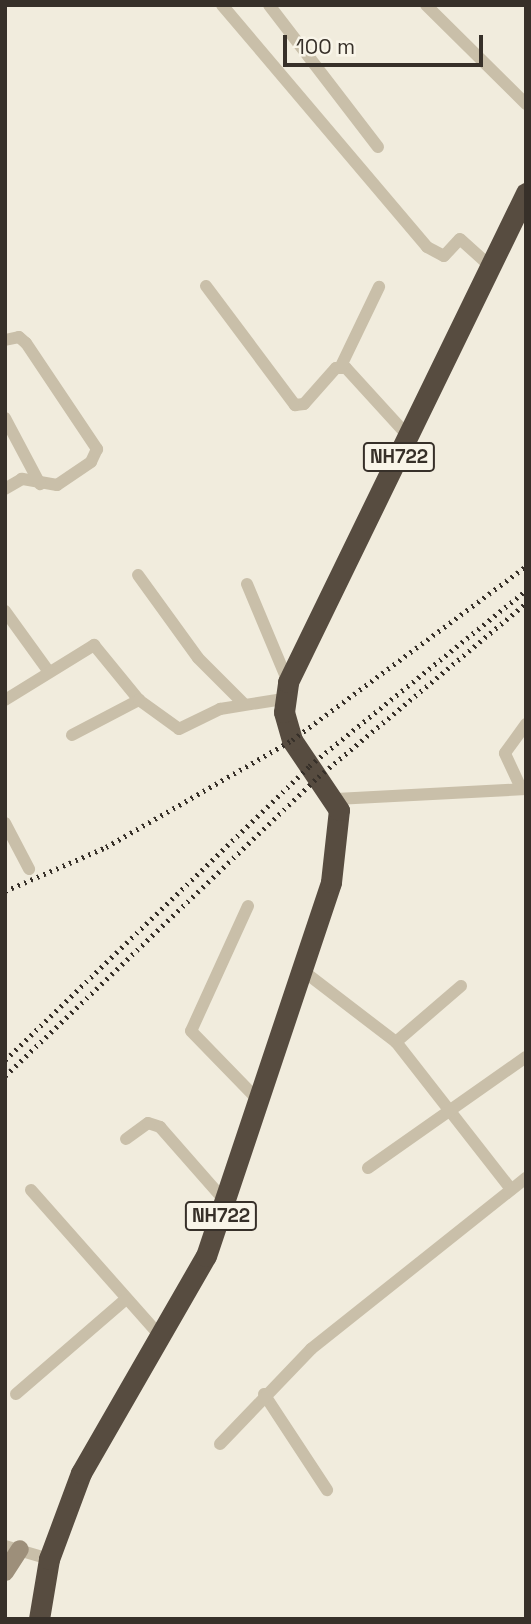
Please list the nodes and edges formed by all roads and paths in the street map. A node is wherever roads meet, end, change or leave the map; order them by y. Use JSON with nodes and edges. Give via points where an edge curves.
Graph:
{"nodes":[{"id":1,"x":222,"y":5,"type":"edge"},
{"id":2,"x":268,"y":5,"type":"edge"},
{"id":3,"x":426,"y":5,"type":"edge"},
{"id":4,"x":526,"y":104,"type":"edge"},
{"id":5,"x":379,"y":147,"type":"dead end"},
{"id":6,"x":526,"y":193,"type":"edge"},
{"id":7,"x":491,"y":266,"type":"junction"},
{"id":8,"x":206,"y":286,"type":"dead end"},
{"id":9,"x":379,"y":287,"type":"dead end"},
{"id":10,"x":5,"y":340,"type":"edge"},
{"id":11,"x":341,"y":366,"type":"junction"},
{"id":12,"x":5,"y":418,"type":"edge"},
{"id":13,"x":409,"y":437,"type":"junction"},
{"id":14,"x":40,"y":484,"type":"junction"},
{"id":15,"x":5,"y":489,"type":"edge"},
{"id":16,"x":138,"y":575,"type":"dead end"},
{"id":17,"x":247,"y":584,"type":"dead end"},
{"id":18,"x":5,"y":611,"type":"edge"},
{"id":19,"x":49,"y":672,"type":"junction"},
{"id":20,"x":286,"y":690,"type":"junction"},
{"id":21,"x":5,"y":700,"type":"edge"},
{"id":22,"x":139,"y":700,"type":"junction"},
{"id":23,"x":243,"y":703,"type":"junction"},
{"id":24,"x":526,"y":724,"type":"edge"},
{"id":25,"x":72,"y":735,"type":"dead end"},
{"id":26,"x":523,"y":789,"type":"edge"},
{"id":27,"x":335,"y":799,"type":"junction"},
{"id":28,"x":5,"y":823,"type":"edge"},
{"id":29,"x":29,"y":869,"type":"dead end"},
{"id":30,"x":248,"y":906,"type":"dead end"},
{"id":31,"x":302,"y":970,"type":"junction"},
{"id":32,"x":461,"y":986,"type":"dead end"},
{"id":33,"x":396,"y":1042,"type":"junction"},
{"id":34,"x":526,"y":1057,"type":"edge"},
{"id":35,"x":259,"y":1101,"type":"junction"},
{"id":36,"x":454,"y":1109,"type":"junction"},
{"id":37,"x":126,"y":1139,"type":"dead end"},
{"id":38,"x":368,"y":1168,"type":"dead end"},
{"id":39,"x":526,"y":1178,"type":"edge"},
{"id":40,"x":511,"y":1189,"type":"junction"},
{"id":41,"x":31,"y":1190,"type":"dead end"},
{"id":42,"x":226,"y":1202,"type":"junction"},
{"id":43,"x":125,"y":1300,"type":"junction"},
{"id":44,"x":162,"y":1338,"type":"junction"},
{"id":45,"x":16,"y":1394,"type":"dead end"},
{"id":46,"x":264,"y":1394,"type":"junction"},
{"id":47,"x":220,"y":1444,"type":"dead end"},
{"id":48,"x":327,"y":1490,"type":"dead end"},
{"id":49,"x":12,"y":1547,"type":"edge"},
{"id":50,"x":49,"y":1559,"type":"junction"},
{"id":51,"x":5,"y":1572,"type":"edge"},
{"id":52,"x":38,"y":1619,"type":"edge"}],
"edges":[{"from":1,"to":7,"type":"street","via":[[427,247],[444,256],[460,239]]},
{"from":2,"to":5,"type":"street"},
{"from":3,"to":4,"type":"street"},
{"from":6,"to":7,"type":"highway","number":"NH722"},
{"from":7,"to":13,"type":"highway","number":"NH722"},
{"from":8,"to":11,"type":"street","via":[[295,405],[304,404]]},
{"from":9,"to":11,"type":"street"},
{"from":10,"to":14,"type":"street","via":[[19,337],[26,343],[97,449],[72,477]]},
{"from":11,"to":13,"type":"street"},
{"from":12,"to":14,"type":"street"},
{"from":13,"to":20,"type":"highway","number":"NH722"},
{"from":14,"to":15,"type":"street","via":[[22,479]]},
{"from":16,"to":23,"type":"street","via":[[198,658]]},
{"from":17,"to":20,"type":"street"},
{"from":18,"to":19,"type":"street"},
{"from":19,"to":21,"type":"street"},
{"from":19,"to":22,"type":"street","via":[[99,645]]},
{"from":20,"to":23,"type":"street"},
{"from":20,"to":27,"type":"highway","via":[[292,740]]},
{"from":22,"to":23,"type":"street","via":[[175,729]]},
{"from":22,"to":25,"type":"street"},
{"from":24,"to":26,"type":"street","via":[[505,753]]},
{"from":26,"to":27,"type":"street"},
{"from":27,"to":31,"type":"highway","number":"NH722","via":[[337,859]]},
{"from":28,"to":29,"type":"street"},
{"from":30,"to":35,"type":"street","via":[[191,1031]]},
{"from":31,"to":33,"type":"street"},
{"from":31,"to":35,"type":"highway","number":"NH722"},
{"from":32,"to":33,"type":"street"},
{"from":33,"to":36,"type":"street"},
{"from":34,"to":36,"type":"street"},
{"from":35,"to":42,"type":"highway","number":"NH722"},
{"from":36,"to":38,"type":"street"},
{"from":36,"to":40,"type":"street"},
{"from":37,"to":42,"type":"street","via":[[148,1123],[160,1127]]},
{"from":39,"to":40,"type":"street"},
{"from":40,"to":46,"type":"street"},
{"from":41,"to":43,"type":"street"},
{"from":42,"to":44,"type":"highway","number":"NH722","via":[[206,1256]]},
{"from":43,"to":44,"type":"street"},
{"from":43,"to":45,"type":"street"},
{"from":44,"to":50,"type":"highway","number":"NH722","via":[[81,1473]]},
{"from":46,"to":47,"type":"street"},
{"from":46,"to":48,"type":"street"},
{"from":49,"to":50,"type":"street"},
{"from":49,"to":51,"type":"street"},
{"from":50,"to":52,"type":"highway","number":"NH722"}]}
